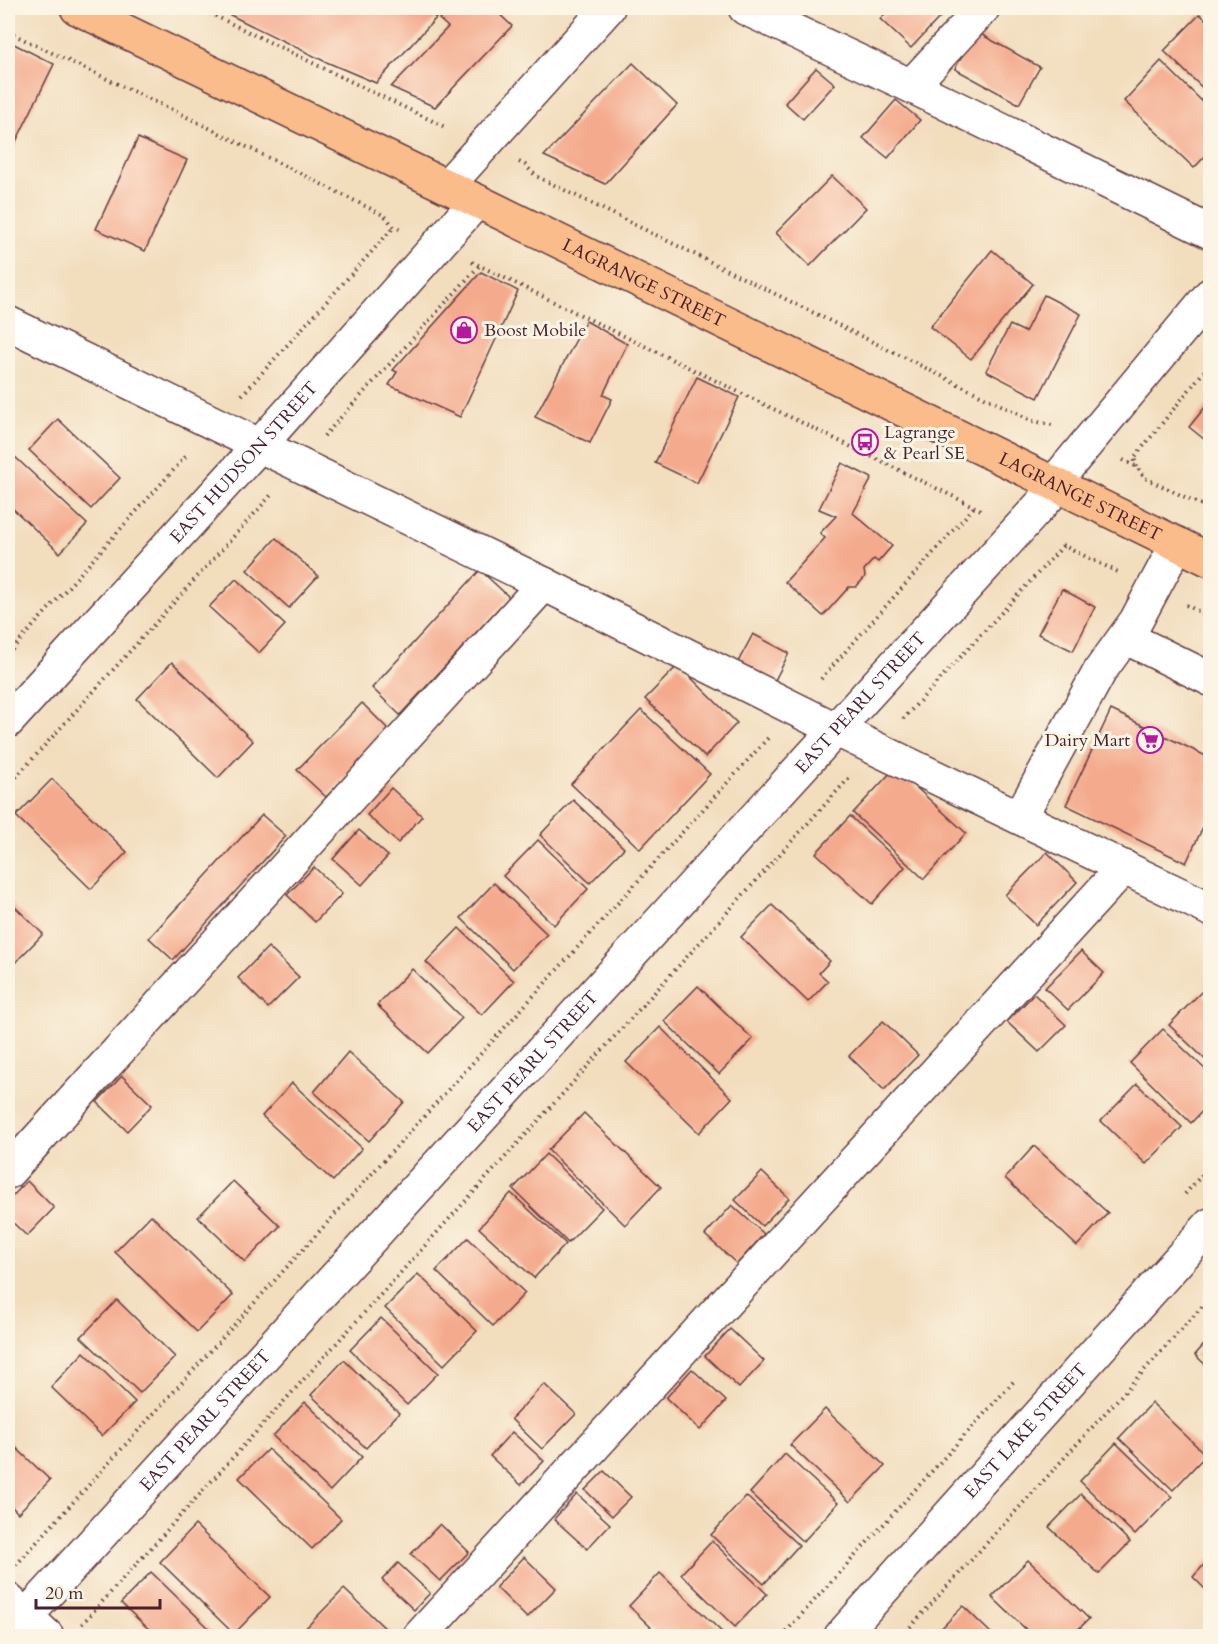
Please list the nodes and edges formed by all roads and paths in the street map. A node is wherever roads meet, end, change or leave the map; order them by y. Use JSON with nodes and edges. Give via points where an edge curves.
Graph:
{"nodes":[{"id":1,"x":76,"y":8,"type":"edge"},
{"id":2,"x":199,"y":8,"type":"edge"},
{"id":3,"x":608,"y":8,"type":"edge"},
{"id":4,"x":745,"y":8,"type":"edge"},
{"id":5,"x":983,"y":8,"type":"edge"},
{"id":6,"x":8,"y":32,"type":"edge"},
{"id":7,"x":911,"y":86,"type":"junction"},
{"id":8,"x":483,"y":146,"type":"junction"},
{"id":9,"x":447,"y":186,"type":"junction"},
{"id":10,"x":477,"y":201,"type":"junction"},
{"id":11,"x":1210,"y":232,"type":"edge"},
{"id":12,"x":438,"y":246,"type":"junction"},
{"id":13,"x":479,"y":266,"type":"junction"},
{"id":14,"x":1210,"y":295,"type":"edge"},
{"id":15,"x":8,"y":323,"type":"edge"},
{"id":16,"x":1210,"y":364,"type":"edge"},
{"id":17,"x":1088,"y":442,"type":"junction"},
{"id":18,"x":259,"y":446,"type":"junction"},
{"id":19,"x":299,"y":465,"type":"junction"},
{"id":20,"x":1137,"y":468,"type":"junction"},
{"id":21,"x":1055,"y":485,"type":"junction"},
{"id":22,"x":974,"y":507,"type":"junction"},
{"id":23,"x":1210,"y":509,"type":"edge"},
{"id":24,"x":1018,"y":528,"type":"junction"},
{"id":25,"x":1177,"y":544,"type":"junction"},
{"id":26,"x":1210,"y":560,"type":"edge"},
{"id":27,"x":544,"y":584,"type":"junction"},
{"id":28,"x":1125,"y":637,"type":"junction"},
{"id":29,"x":1210,"y":679,"type":"edge"},
{"id":30,"x":794,"y":709,"type":"junction"},
{"id":31,"x":8,"y":721,"type":"edge"},
{"id":32,"x":835,"y":729,"type":"junction"},
{"id":33,"x":876,"y":748,"type":"junction"},
{"id":34,"x":8,"y":786,"type":"edge"},
{"id":35,"x":1020,"y":817,"type":"junction"},
{"id":36,"x":1124,"y":867,"type":"junction"},
{"id":37,"x":1210,"y":909,"type":"edge"},
{"id":38,"x":1210,"y":1166,"type":"edge"},
{"id":39,"x":8,"y":1172,"type":"edge"},
{"id":40,"x":1179,"y":1200,"type":"dead end"},
{"id":41,"x":1210,"y":1225,"type":"edge"},
{"id":42,"x":1210,"y":1298,"type":"edge"},
{"id":43,"x":1020,"y":1375,"type":"dead end"},
{"id":44,"x":16,"y":1565,"type":"dead end"},
{"id":45,"x":22,"y":1623,"type":"edge"},
{"id":46,"x":79,"y":1628,"type":"dead end"},
{"id":47,"x":420,"y":1636,"type":"edge"},
{"id":48,"x":782,"y":1636,"type":"edge"},
{"id":49,"x":841,"y":1636,"type":"edge"},
{"id":50,"x":902,"y":1636,"type":"edge"}],
"edges":[{"from":1,"to":9,"type":"main road","name":"LAGRANGE STREET"},
{"from":2,"to":8,"type":"path"},
{"from":3,"to":8,"type":"street"},
{"from":4,"to":7,"type":"street"},
{"from":5,"to":7,"type":"street"},
{"from":6,"to":12,"type":"path","via":[[179,113],[385,216],[394,227]]},
{"from":7,"to":11,"type":"street"},
{"from":8,"to":9,"type":"street"},
{"from":8,"to":17,"type":"path","via":[[525,165],[536,176],[1033,421]]},
{"from":9,"to":10,"type":"main road","name":"LAGRANGE STREET"},
{"from":10,"to":12,"type":"street","name":"EAST HUDSON STREET"},
{"from":10,"to":21,"type":"main road","name":"LAGRANGE STREET"},
{"from":12,"to":13,"type":"path"},
{"from":12,"to":18,"type":"street","name":"EAST HUDSON STREET"},
{"from":13,"to":19,"type":"path"},
{"from":13,"to":22,"type":"path"},
{"from":14,"to":17,"type":"street","name":"EAST PEARL STREET"},
{"from":15,"to":18,"type":"street"},
{"from":16,"to":20,"type":"path","via":[[1134,458]]},
{"from":17,"to":20,"type":"path"},
{"from":17,"to":21,"type":"street","name":"EAST PEARL STREET"},
{"from":18,"to":19,"type":"street"},
{"from":18,"to":31,"type":"street","name":"EAST HUDSON STREET"},
{"from":19,"to":27,"type":"street"},
{"from":19,"to":34,"type":"path"},
{"from":20,"to":23,"type":"path","via":[[1145,478]]},
{"from":21,"to":24,"type":"street","name":"EAST PEARL STREET"},
{"from":21,"to":25,"type":"main road","name":"LAGRANGE STREET"},
{"from":22,"to":24,"type":"path"},
{"from":22,"to":30,"type":"path"},
{"from":24,"to":32,"type":"street","name":"EAST PEARL STREET"},
{"from":24,"to":33,"type":"path","via":[[1063,546]]},
{"from":25,"to":26,"type":"main road","name":"LAGRANGE STREET"},
{"from":25,"to":28,"type":"street"},
{"from":27,"to":30,"type":"street"},
{"from":27,"to":39,"type":"street"},
{"from":28,"to":29,"type":"street"},
{"from":28,"to":35,"type":"street","via":[[1100,671]]},
{"from":30,"to":32,"type":"street"},
{"from":30,"to":44,"type":"path"},
{"from":32,"to":33,"type":"street"},
{"from":32,"to":45,"type":"street","name":"EAST PEARL STREET"},
{"from":33,"to":35,"type":"street"},
{"from":33,"to":46,"type":"path"},
{"from":35,"to":36,"type":"street"},
{"from":36,"to":37,"type":"street"},
{"from":36,"to":47,"type":"street"},
{"from":38,"to":40,"type":"path"},
{"from":41,"to":49,"type":"street","name":"EAST LAKE STREET"},
{"from":42,"to":50,"type":"path"},
{"from":43,"to":48,"type":"path"}]}
